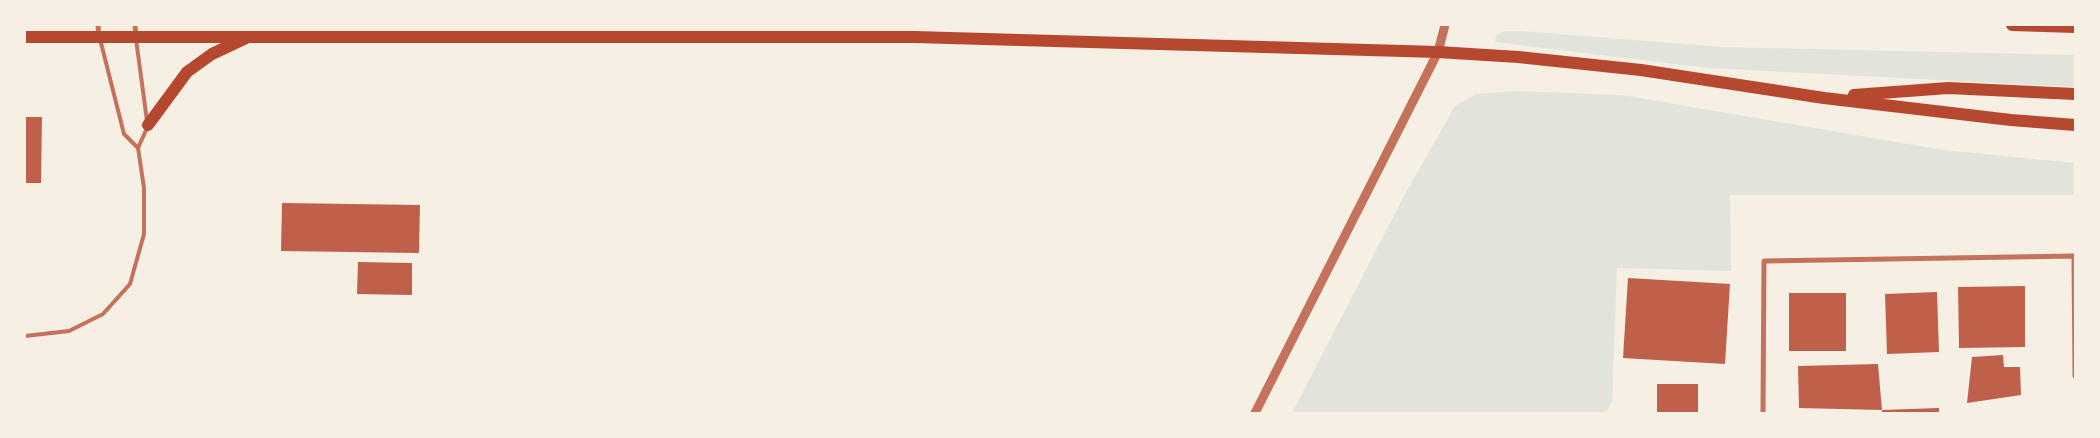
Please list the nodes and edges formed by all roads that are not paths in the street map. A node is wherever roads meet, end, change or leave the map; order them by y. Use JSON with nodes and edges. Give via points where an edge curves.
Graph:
{"nodes":[{"id":1,"x":1445,"y":25,"type":"edge"},
{"id":2,"x":2012,"y":25,"type":"edge"},
{"id":3,"x":2075,"y":27,"type":"edge"},
{"id":4,"x":99,"y":31,"type":"edge"},
{"id":5,"x":135,"y":31,"type":"edge"},
{"id":6,"x":250,"y":36,"type":"junction"},
{"id":7,"x":25,"y":37,"type":"edge"},
{"id":8,"x":1438,"y":52,"type":"junction"},
{"id":9,"x":2075,"y":94,"type":"edge"},
{"id":10,"x":1824,"y":98,"type":"junction"},
{"id":11,"x":148,"y":125,"type":"junction"},
{"id":12,"x":2075,"y":125,"type":"edge"},
{"id":13,"x":138,"y":148,"type":"junction"},
{"id":14,"x":2074,"y":256,"type":"edge"},
{"id":15,"x":25,"y":336,"type":"edge"},
{"id":16,"x":2075,"y":376,"type":"edge"},
{"id":17,"x":1255,"y":413,"type":"edge"},
{"id":18,"x":1763,"y":413,"type":"edge"}],
"edges":[{"from":1,"to":8,"type":"street"},
{"from":2,"to":3,"type":"main road"},
{"from":4,"to":5,"type":"main road"},
{"from":4,"to":7,"type":"main road"},
{"from":4,"to":13,"type":"lane","via":[[124,134]]},
{"from":5,"to":6,"type":"main road"},
{"from":5,"to":11,"type":"lane"},
{"from":6,"to":8,"type":"main road","via":[[915,37]]},
{"from":6,"to":11,"type":"main road","via":[[212,54],[186,72]]},
{"from":8,"to":10,"type":"main road","via":[[1641,70]]},
{"from":8,"to":17,"type":"street"},
{"from":9,"to":10,"type":"main road","via":[[1948,88]]},
{"from":10,"to":12,"type":"main road"},
{"from":11,"to":13,"type":"lane"},
{"from":13,"to":15,"type":"lane","via":[[144,188],[144,234],[130,284],[103,314],[69,331]]},
{"from":14,"to":16,"type":"street"},
{"from":14,"to":18,"type":"street","via":[[1764,262]]}]}
